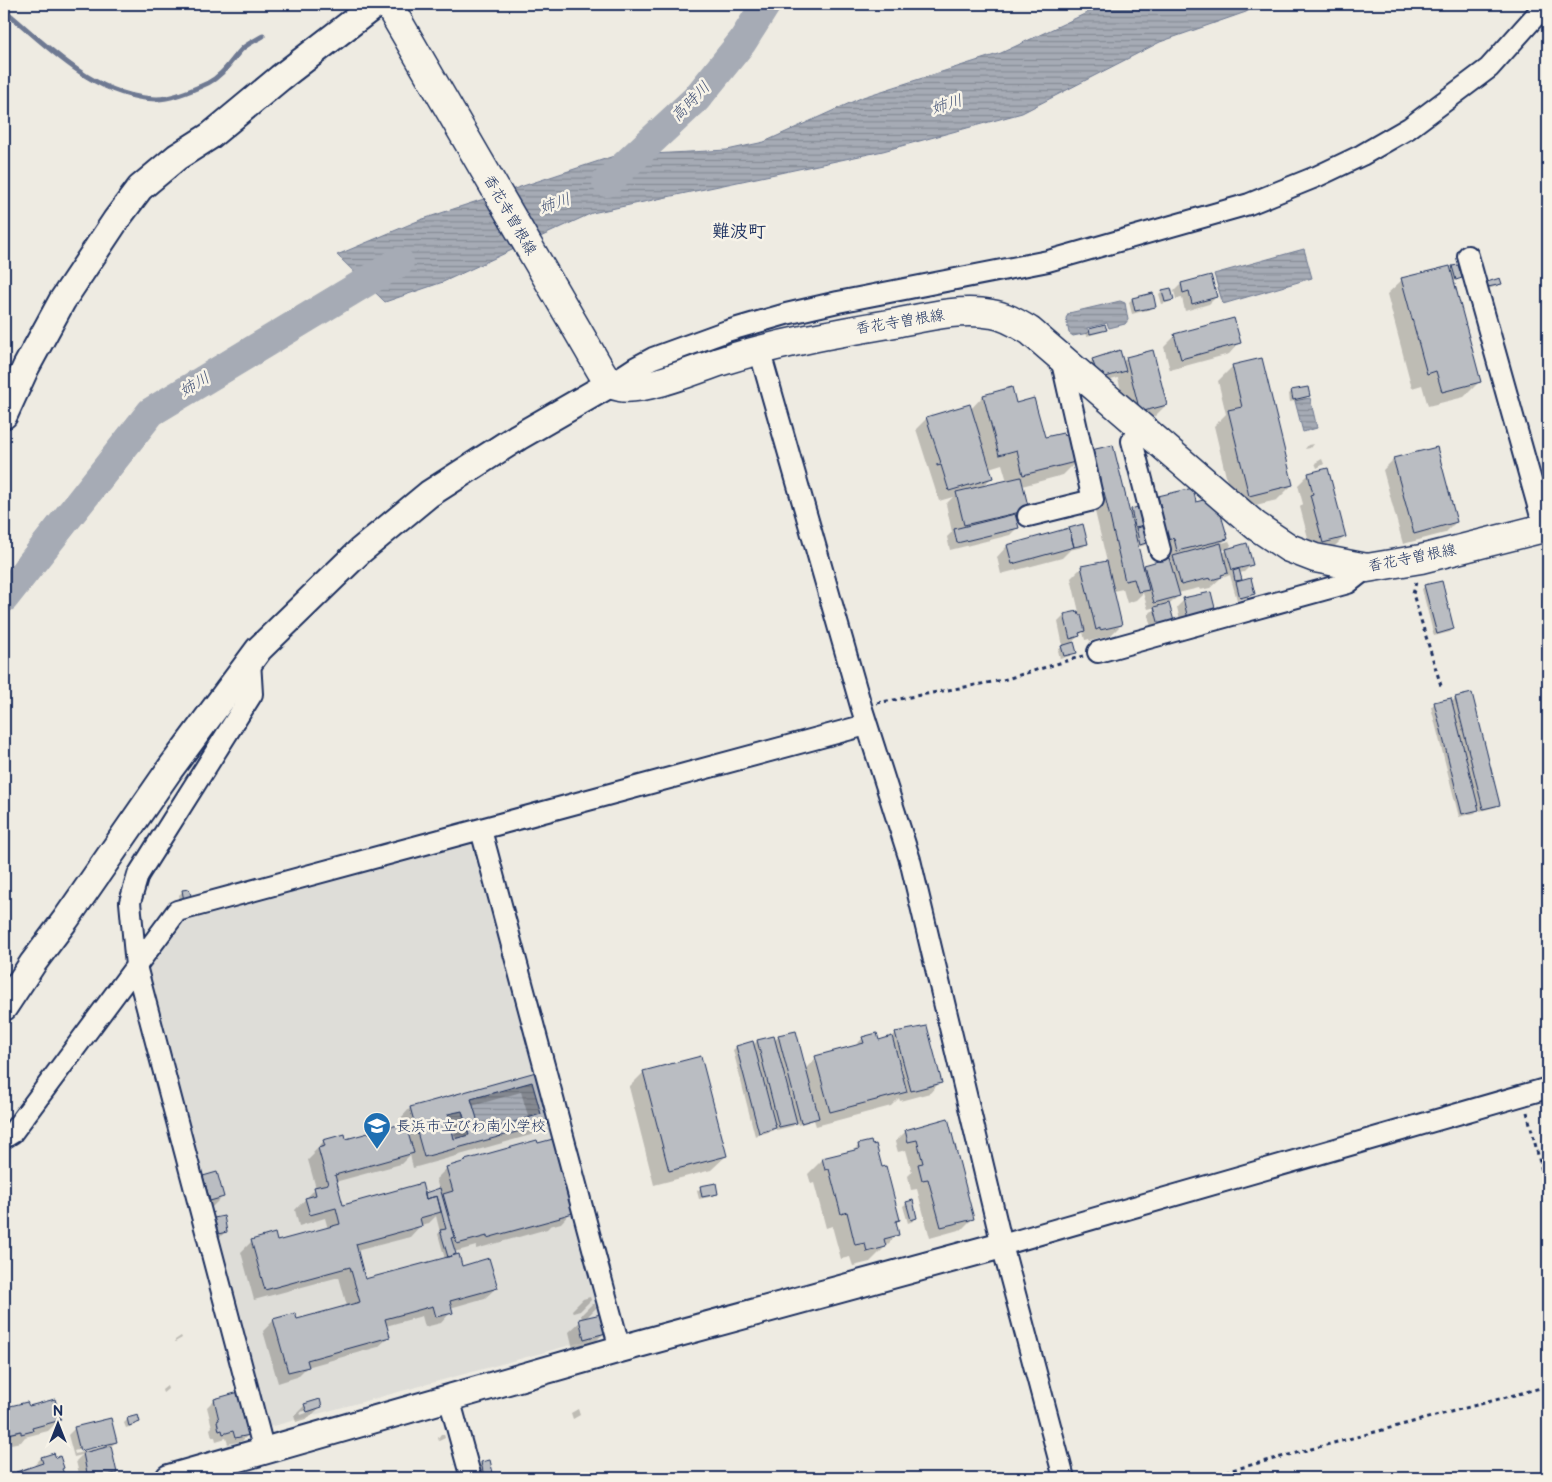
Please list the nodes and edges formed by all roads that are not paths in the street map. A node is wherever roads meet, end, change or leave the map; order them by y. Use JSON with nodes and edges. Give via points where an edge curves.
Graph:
{"nodes":[{"id":1,"x":1546,"y":4,"type":"edge"},
{"id":2,"x":386,"y":8,"type":"edge"},
{"id":3,"x":1468,"y":256,"type":"dead end"},
{"id":4,"x":758,"y":349,"type":"junction"},
{"id":5,"x":1061,"y":358,"type":"junction"},
{"id":6,"x":603,"y":374,"type":"junction"},
{"id":7,"x":4,"y":415,"type":"edge"},
{"id":8,"x":1141,"y":427,"type":"junction"},
{"id":9,"x":1028,"y":516,"type":"dead end"},
{"id":10,"x":1546,"y":527,"type":"edge"},
{"id":11,"x":1160,"y":550,"type":"dead end"},
{"id":12,"x":1367,"y":568,"type":"junction"},
{"id":13,"x":1098,"y":652,"type":"road end"},
{"id":14,"x":250,"y":661,"type":"junction"},
{"id":15,"x":866,"y":725,"type":"junction"},
{"id":16,"x":481,"y":830,"type":"junction"},
{"id":17,"x":136,"y":966,"type":"junction"},
{"id":18,"x":4,"y":1007,"type":"edge"},
{"id":19,"x":1548,"y":1088,"type":"edge"},
{"id":20,"x":4,"y":1138,"type":"edge"},
{"id":21,"x":1002,"y":1245,"type":"junction"},
{"id":22,"x":620,"y":1349,"type":"junction"},
{"id":23,"x":449,"y":1398,"type":"junction"},
{"id":24,"x":264,"y":1450,"type":"junction"},
{"id":25,"x":168,"y":1478,"type":"edge"},
{"id":26,"x":470,"y":1478,"type":"edge"},
{"id":27,"x":1064,"y":1478,"type":"edge"}],
"edges":[{"from":1,"to":6,"type":"street","via":[[1489,68],[1409,128],[1318,176],[1249,204],[1048,261],[786,314],[727,330],[636,367]]},
{"from":2,"to":6,"type":"main road","name":"香花寺曽根線"},
{"from":2,"to":7,"type":"street","via":[[280,78],[140,188],[62,301]]},
{"from":3,"to":10,"type":"street"},
{"from":4,"to":5,"type":"main road","name":"香花寺曽根線","via":[[942,314],[980,312],[1018,324]]},
{"from":4,"to":6,"type":"main road","name":"香花寺曽根線","via":[[647,385],[621,387]]},
{"from":4,"to":15,"type":"street"},
{"from":5,"to":8,"type":"main road","name":"香花寺曽根線"},
{"from":5,"to":9,"type":"street","via":[[1093,500]]},
{"from":6,"to":14,"type":"street","via":[[544,420],[429,494],[360,550]]},
{"from":8,"to":11,"type":"street","via":[[1132,440]]},
{"from":8,"to":12,"type":"main road","name":"香花寺曽根線","via":[[1256,526],[1290,548],[1315,558]]},
{"from":10,"to":12,"type":"main road","name":"香花寺曽根線","via":[[1421,559]]},
{"from":12,"to":13,"type":"street","via":[[1348,584]]},
{"from":14,"to":17,"type":"street","via":[[252,694],[138,876],[130,902]]},
{"from":14,"to":18,"type":"street","via":[[170,769]]},
{"from":15,"to":16,"type":"street"},
{"from":15,"to":21,"type":"street","via":[[910,860]]},
{"from":16,"to":17,"type":"street","via":[[177,911]]},
{"from":16,"to":22,"type":"street"},
{"from":17,"to":20,"type":"street","via":[[12,1134]]},
{"from":17,"to":24,"type":"street"},
{"from":19,"to":21,"type":"street"},
{"from":21,"to":22,"type":"street"},
{"from":21,"to":27,"type":"street"},
{"from":22,"to":23,"type":"street"},
{"from":23,"to":24,"type":"street"},
{"from":23,"to":26,"type":"street"},
{"from":24,"to":25,"type":"street"}]}
